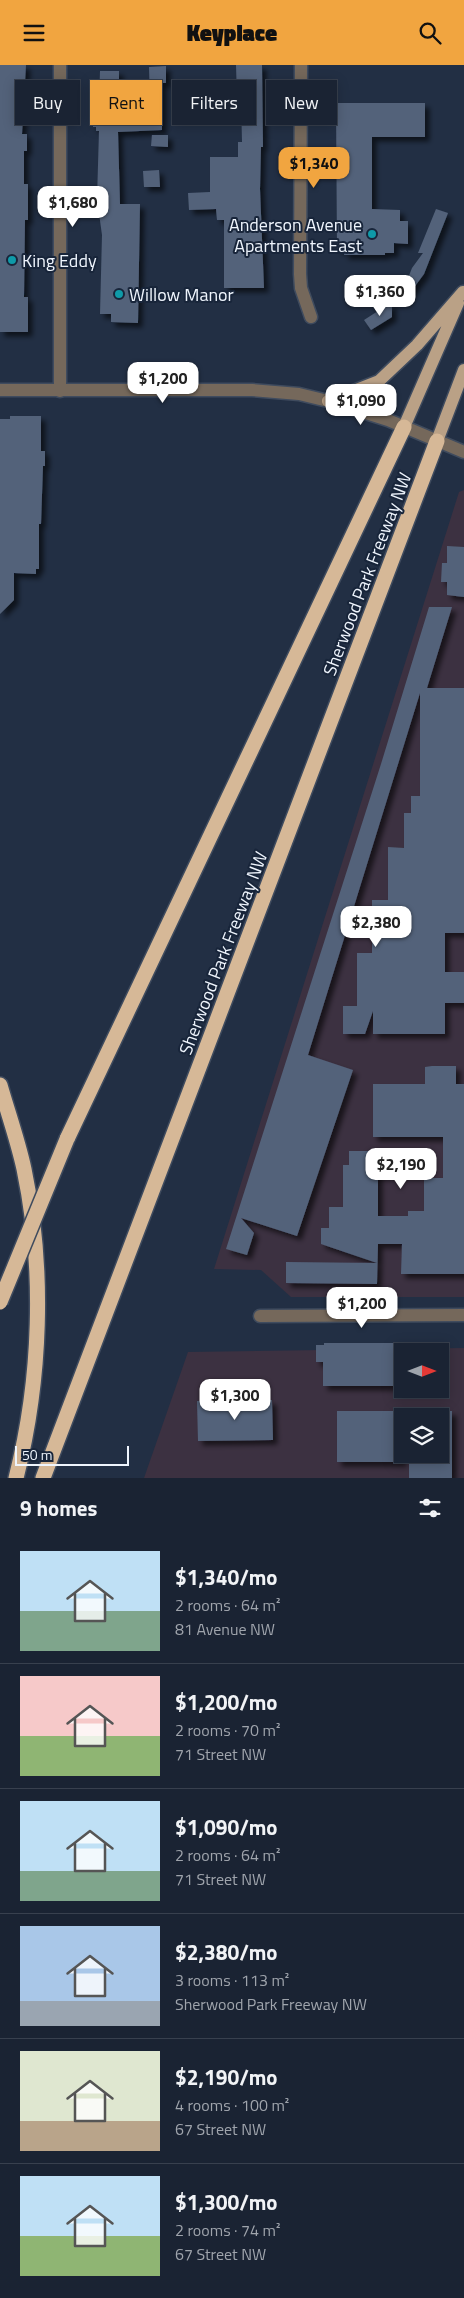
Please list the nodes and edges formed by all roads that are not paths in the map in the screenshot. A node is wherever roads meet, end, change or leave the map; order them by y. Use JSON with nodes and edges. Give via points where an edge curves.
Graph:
{"nodes":[{"id":1,"x":60,"y":65,"type":"edge"},
{"id":2,"x":301,"y":65,"type":"edge"},
{"id":3,"x":463,"y":290,"type":"edge"},
{"id":4,"x":311,"y":317,"type":"dead end"},
{"id":5,"x":464,"y":370,"type":"edge"},
{"id":6,"x":0,"y":390,"type":"edge"},
{"id":7,"x":60,"y":391,"type":"junction"},
{"id":8,"x":328,"y":401,"type":"junction"},
{"id":9,"x":404,"y":427,"type":"junction"},
{"id":10,"x":438,"y":441,"type":"junction"},
{"id":11,"x":464,"y":452,"type":"edge"},
{"id":12,"x":0,"y":1085,"type":"edge"},
{"id":13,"x":0,"y":1302,"type":"edge"},
{"id":14,"x":464,"y":1315,"type":"edge"},
{"id":15,"x":260,"y":1316,"type":"dead end"},
{"id":16,"x":16,"y":1478,"type":"edge"},
{"id":17,"x":43,"y":1478,"type":"edge"}],
"edges":[{"from":1,"to":7,"type":"street"},
{"from":2,"to":4,"type":"street","via":[[300,274],[301,289]]},
{"from":3,"to":8,"type":"main road","via":[[417,345],[379,381]]},
{"from":3,"to":9,"type":"main road"},
{"from":5,"to":10,"type":"main road"},
{"from":6,"to":7,"type":"street"},
{"from":7,"to":8,"type":"street","via":[[252,390],[299,394]]},
{"from":8,"to":9,"type":"street"},
{"from":9,"to":10,"type":"street"},
{"from":9,"to":13,"type":"highway","name":"Sherwood Park Freeway NW","bridge":true,"via":[[67,1139]]},
{"from":10,"to":11,"type":"street"},
{"from":10,"to":17,"type":"highway","name":"Sherwood Park Freeway NW"},
{"from":12,"to":16,"type":"highway","via":[[24,1169],[38,1265],[38,1337]]},
{"from":14,"to":15,"type":"street"}]}
